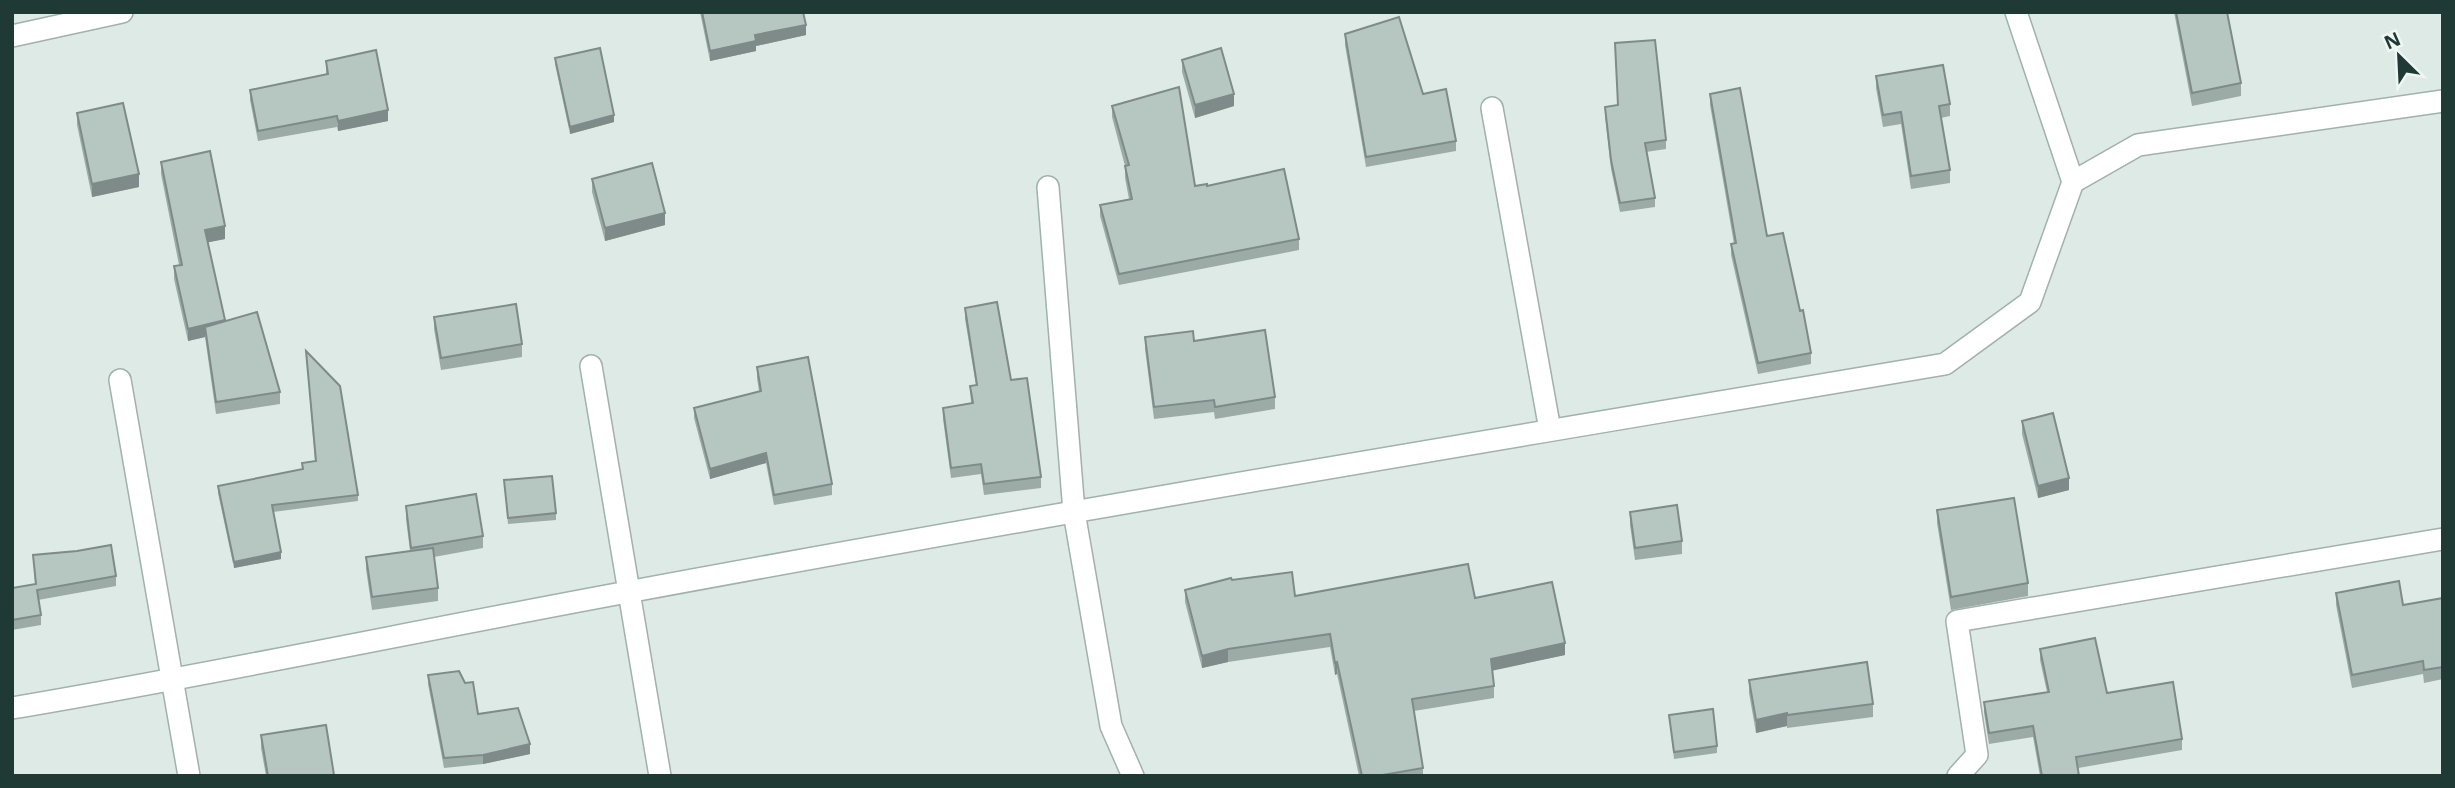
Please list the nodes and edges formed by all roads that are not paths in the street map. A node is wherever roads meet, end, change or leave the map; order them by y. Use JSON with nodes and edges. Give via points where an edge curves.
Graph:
{"nodes":[{"id":1,"x":121,"y":12,"type":"edge"},
{"id":2,"x":2017,"y":12,"type":"edge"},
{"id":3,"x":12,"y":36,"type":"edge"},
{"id":4,"x":2443,"y":102,"type":"edge"},
{"id":5,"x":1492,"y":108,"type":"dead end"},
{"id":6,"x":2073,"y":182,"type":"junction"},
{"id":7,"x":1048,"y":187,"type":"dead end"},
{"id":8,"x":591,"y":366,"type":"dead end"},
{"id":9,"x":120,"y":380,"type":"dead end"},
{"id":10,"x":1550,"y":430,"type":"junction"},
{"id":11,"x":1074,"y":512,"type":"junction"},
{"id":12,"x":2443,"y":539,"type":"edge"},
{"id":13,"x":629,"y":592,"type":"junction"},
{"id":14,"x":173,"y":681,"type":"junction"},
{"id":15,"x":12,"y":708,"type":"edge"},
{"id":16,"x":188,"y":776,"type":"edge"},
{"id":17,"x":660,"y":776,"type":"edge"},
{"id":18,"x":1133,"y":776,"type":"edge"},
{"id":19,"x":1958,"y":776,"type":"edge"}],
"edges":[{"from":1,"to":3,"type":"street"},
{"from":2,"to":6,"type":"street"},
{"from":4,"to":6,"type":"street","via":[[2138,145]]},
{"from":5,"to":10,"type":"street"},
{"from":6,"to":10,"type":"street","via":[[2030,302],[1945,364]]},
{"from":7,"to":11,"type":"street"},
{"from":8,"to":13,"type":"street"},
{"from":9,"to":14,"type":"street"},
{"from":10,"to":11,"type":"street"},
{"from":11,"to":13,"type":"street"},
{"from":11,"to":18,"type":"street","via":[[1111,726]]},
{"from":12,"to":19,"type":"street","via":[[1957,621],[1977,755]]},
{"from":13,"to":14,"type":"street"},
{"from":13,"to":17,"type":"street"},
{"from":14,"to":15,"type":"street"},
{"from":14,"to":16,"type":"street"}]}
